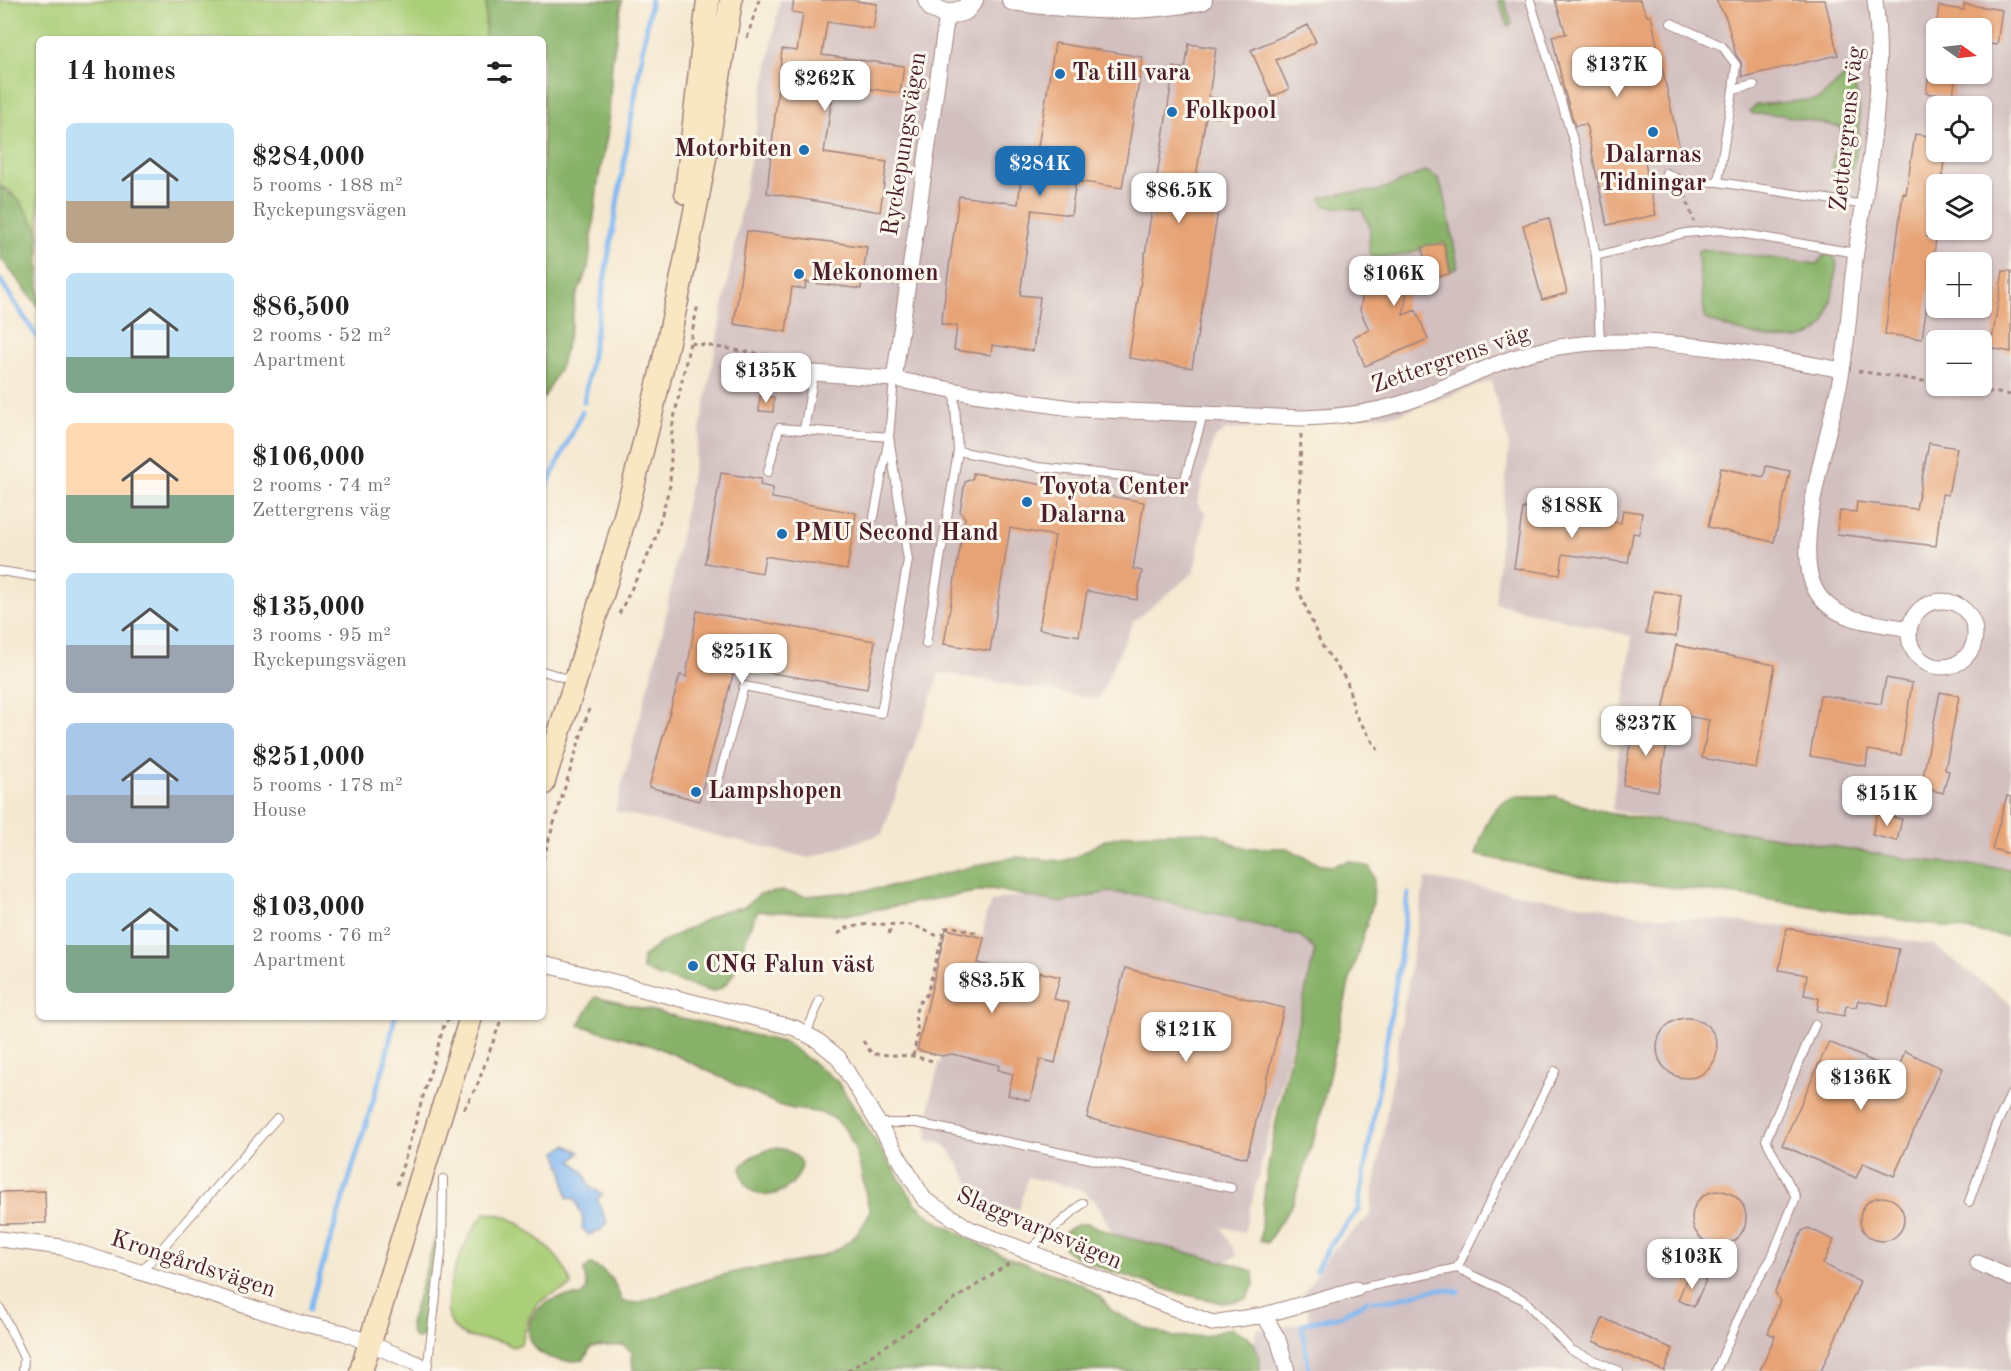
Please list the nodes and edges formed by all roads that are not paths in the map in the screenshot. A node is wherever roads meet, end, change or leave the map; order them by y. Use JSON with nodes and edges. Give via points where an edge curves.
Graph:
{"nodes":[{"id":1,"x":708,"y":0,"type":"edge"},
{"id":2,"x":731,"y":0,"type":"edge"},
{"id":3,"x":927,"y":0,"type":"edge"},
{"id":4,"x":973,"y":0,"type":"edge"},
{"id":5,"x":1012,"y":0,"type":"edge"},
{"id":6,"x":1202,"y":0,"type":"edge"},
{"id":7,"x":1530,"y":0,"type":"edge"},
{"id":8,"x":1875,"y":0,"type":"edge"},
{"id":9,"x":1137,"y":4,"type":"edge"},
{"id":10,"x":947,"y":15,"type":"junction"},
{"id":11,"x":1671,"y":23,"type":"dead end"},
{"id":12,"x":1754,"y":85,"type":"dead end"},
{"id":13,"x":1733,"y":90,"type":"junction"},
{"id":14,"x":1666,"y":173,"type":"dead end"},
{"id":15,"x":1718,"y":182,"type":"junction"},
{"id":16,"x":1865,"y":205,"type":"junction"},
{"id":17,"x":1856,"y":253,"type":"junction"},
{"id":18,"x":1596,"y":256,"type":"junction"},
{"id":19,"x":672,"y":325,"type":"junction"},
{"id":20,"x":1600,"y":342,"type":"junction"},
{"id":21,"x":1842,"y":370,"type":"junction"},
{"id":22,"x":814,"y":373,"type":"joint"},
{"id":23,"x":894,"y":379,"type":"junction"},
{"id":24,"x":954,"y":391,"type":"junction"},
{"id":25,"x":1203,"y":415,"type":"junction"},
{"id":26,"x":804,"y":430,"type":"junction"},
{"id":27,"x":889,"y":437,"type":"junction"},
{"id":28,"x":958,"y":452,"type":"junction"},
{"id":29,"x":768,"y":472,"type":"dead end"},
{"id":30,"x":874,"y":517,"type":"dead end"},
{"id":31,"x":0,"y":571,"type":"edge"},
{"id":32,"x":36,"y":577,"type":"edge"},
{"id":33,"x":1909,"y":628,"type":"junction"},
{"id":34,"x":926,"y":645,"type":"dead end"},
{"id":35,"x":546,"y":672,"type":"edge"},
{"id":36,"x":575,"y":681,"type":"junction"},
{"id":37,"x":546,"y":774,"type":"edge"},
{"id":38,"x":714,"y":796,"type":"dead end"},
{"id":39,"x":546,"y":965,"type":"edge"},
{"id":40,"x":820,"y":1000,"type":"dead end"},
{"id":41,"x":470,"y":1020,"type":"edge"},
{"id":42,"x":1815,"y":1025,"type":"dead end"},
{"id":43,"x":806,"y":1034,"type":"junction"},
{"id":44,"x":1555,"y":1071,"type":"dead end"},
{"id":45,"x":2011,"y":1094,"type":"edge"},
{"id":46,"x":277,"y":1118,"type":"dead end"},
{"id":47,"x":877,"y":1123,"type":"junction"},
{"id":48,"x":443,"y":1179,"type":"dead end"},
{"id":49,"x":1231,"y":1188,"type":"dead end"},
{"id":50,"x":1969,"y":1202,"type":"dead end"},
{"id":51,"x":1083,"y":1203,"type":"dead end"},
{"id":52,"x":0,"y":1239,"type":"edge"},
{"id":53,"x":1027,"y":1252,"type":"junction"},
{"id":54,"x":1978,"y":1263,"type":"dead end"},
{"id":55,"x":1457,"y":1268,"type":"junction"},
{"id":56,"x":140,"y":1272,"type":"junction"},
{"id":57,"x":2011,"y":1278,"type":"edge"},
{"id":58,"x":1356,"y":1289,"type":"joint"},
{"id":59,"x":0,"y":1308,"type":"edge"},
{"id":60,"x":1264,"y":1315,"type":"junction"},
{"id":61,"x":370,"y":1344,"type":"junction"},
{"id":62,"x":23,"y":1371,"type":"edge"},
{"id":63,"x":361,"y":1371,"type":"edge"},
{"id":64,"x":425,"y":1371,"type":"edge"},
{"id":65,"x":1287,"y":1371,"type":"edge"},
{"id":66,"x":1619,"y":1371,"type":"edge"},
{"id":67,"x":1716,"y":1371,"type":"edge"}],
"edges":[{"from":1,"to":19,"type":"main road"},
{"from":2,"to":19,"type":"main road","via":[[712,128]]},
{"from":3,"to":10,"type":"street"},
{"from":4,"to":10,"type":"street","via":[[965,10]]},
{"from":5,"to":9,"type":"street","via":[[1081,8]]},
{"from":6,"to":9,"type":"street"},
{"from":7,"to":18,"type":"lane","via":[[1576,150]]},
{"from":8,"to":16,"type":"street","name":"Zettergrens väg","via":[[1880,61]]},
{"from":10,"to":23,"type":"street","name":"Ryckepungsvägen"},
{"from":11,"to":13,"type":"lane","via":[[1722,46],[1736,65]]},
{"from":12,"to":13,"type":"lane"},
{"from":13,"to":15,"type":"lane"},
{"from":14,"to":15,"type":"lane","via":[[1682,182]]},
{"from":15,"to":16,"type":"lane"},
{"from":16,"to":17,"type":"street","name":"Zettergrens väg"},
{"from":17,"to":18,"type":"lane","via":[[1721,230],[1696,232]]},
{"from":17,"to":21,"type":"street","name":"Zettergrens väg"},
{"from":18,"to":20,"type":"lane"},
{"from":19,"to":36,"type":"main road","via":[[639,464]]},
{"from":20,"to":21,"type":"street","name":"Zettergrens väg","via":[[1734,350]]},
{"from":20,"to":25,"type":"street","name":"Zettergrens väg","via":[[1495,364],[1417,398],[1377,410],[1301,418]]},
{"from":21,"to":33,"type":"street","name":"Zettergrens väg","via":[[1820,464],[1807,549],[1809,573],[1822,601],[1837,613]]},
{"from":22,"to":23,"type":"street"},
{"from":22,"to":26,"type":"lane"},
{"from":23,"to":24,"type":"street","name":"Zettergrens väg"},
{"from":23,"to":27,"type":"lane"},
{"from":24,"to":25,"type":"street","name":"Zettergrens väg","via":[[1089,410]]},
{"from":24,"to":28,"type":"lane"},
{"from":25,"to":28,"type":"lane","via":[[1184,482],[1038,467]]},
{"from":26,"to":27,"type":"lane"},
{"from":26,"to":29,"type":"lane","via":[[779,428]]},
{"from":27,"to":30,"type":"lane"},
{"from":27,"to":38,"type":"lane","via":[[908,560],[881,713],[744,686]]},
{"from":28,"to":34,"type":"lane"},
{"from":31,"to":32,"type":"lane"},
{"from":33,"to":33,"type":"street","via":[[1912,618],[1928,603],[1949,601],[1959,604],[1973,620],[1975,642],[1964,659],[1936,667],[1912,649]]},
{"from":35,"to":36,"type":"lane"},
{"from":36,"to":37,"type":"main road"},
{"from":39,"to":43,"type":"street","name":"Slaggvarpsvägen"},
{"from":40,"to":43,"type":"lane"},
{"from":41,"to":61,"type":"main road"},
{"from":42,"to":67,"type":"lane","via":[[1766,1140],[1796,1197],[1771,1259],[1750,1292]]},
{"from":43,"to":47,"type":"street","name":"Slaggvarpsvägen","via":[[838,1058]]},
{"from":44,"to":55,"type":"lane"},
{"from":45,"to":50,"type":"lane"},
{"from":46,"to":56,"type":"lane"},
{"from":47,"to":49,"type":"lane","via":[[916,1123]]},
{"from":47,"to":53,"type":"street","name":"Slaggvarpsvägen","via":[[924,1199],[970,1229]]},
{"from":48,"to":64,"type":"lane","via":[[442,1246]]},
{"from":51,"to":53,"type":"lane"},
{"from":52,"to":56,"type":"street","name":"Krongårdsvägen","via":[[61,1247]]},
{"from":53,"to":60,"type":"street","name":"Slaggvarpsvägen","via":[[1212,1323]]},
{"from":54,"to":57,"type":"street"},
{"from":55,"to":58,"type":"lane"},
{"from":55,"to":66,"type":"lane","via":[[1524,1300],[1571,1350]]},
{"from":56,"to":61,"type":"street","name":"Krongårdsvägen","via":[[300,1323],[345,1333]]},
{"from":58,"to":60,"type":"street","name":"Slaggvarpsvägen"},
{"from":59,"to":62,"type":"lane","via":[[24,1358]]},
{"from":60,"to":65,"type":"street","via":[[1278,1339]]},
{"from":61,"to":63,"type":"main road"},
{"from":61,"to":64,"type":"street","name":"Krongårdsvägen","via":[[418,1364]]}]}
